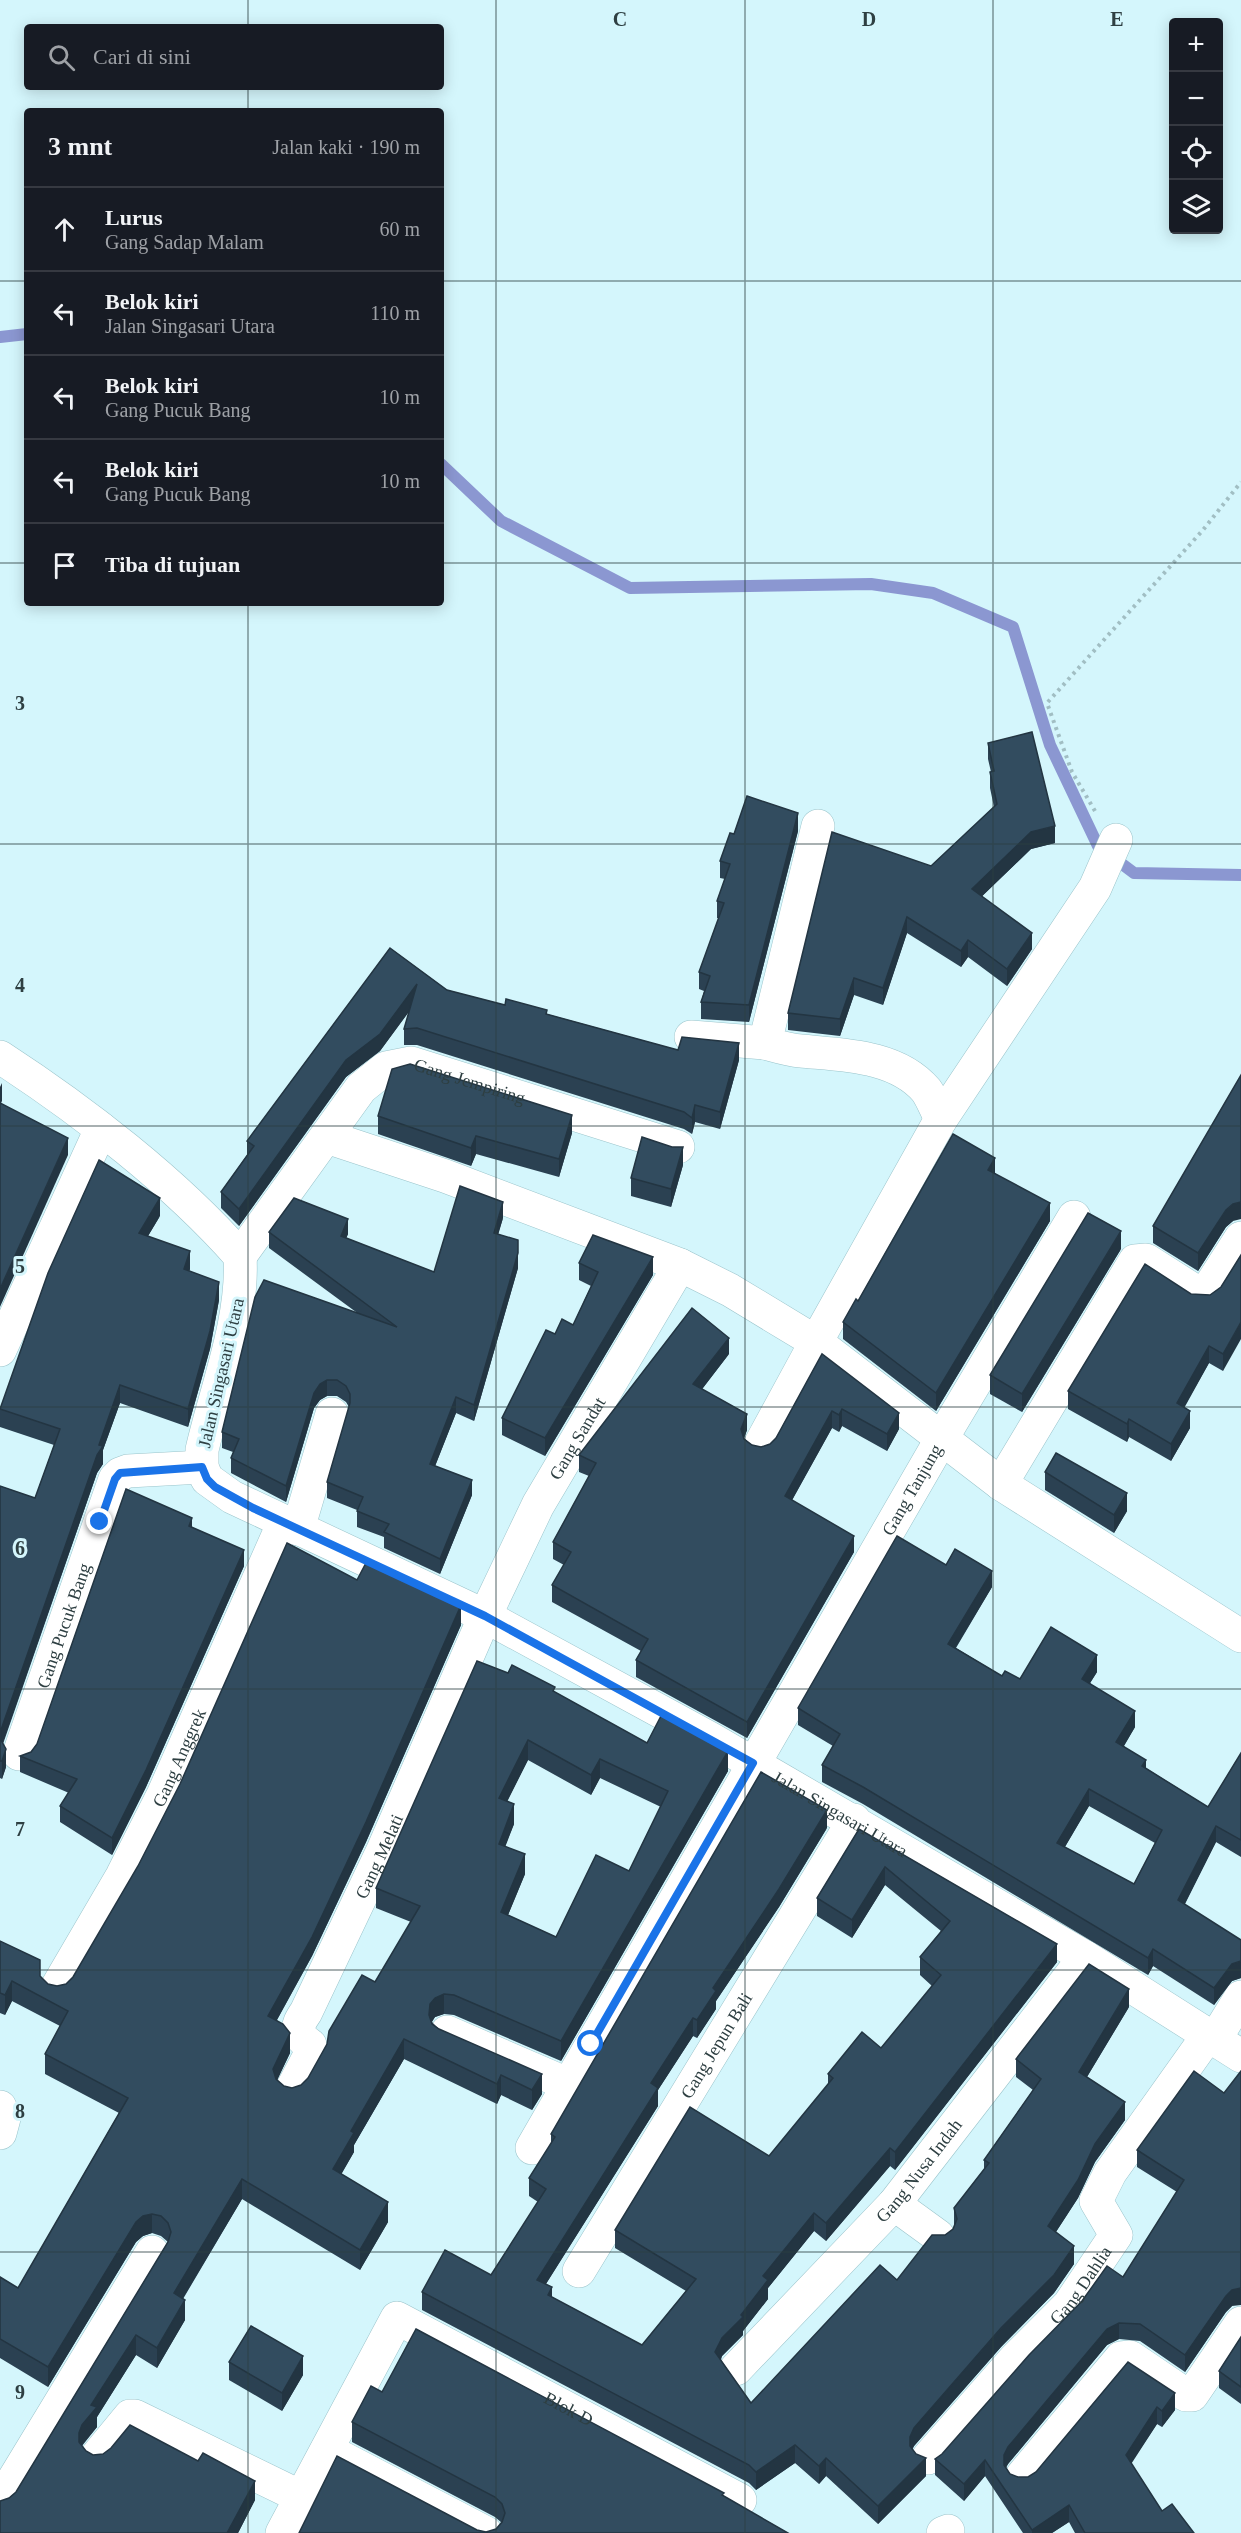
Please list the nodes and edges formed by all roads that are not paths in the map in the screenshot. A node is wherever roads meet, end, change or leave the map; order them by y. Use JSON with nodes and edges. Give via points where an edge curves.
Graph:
{"nodes":[{"id":1,"x":818,"y":826,"type":"dead end"},
{"id":2,"x":1116,"y":840,"type":"road end"},
{"id":3,"x":691,"y":1037,"type":"edge"},
{"id":4,"x":765,"y":1043,"type":"junction"},
{"id":5,"x":0,"y":1057,"type":"edge"},
{"id":6,"x":941,"y":1119,"type":"junction"},
{"id":7,"x":101,"y":1129,"type":"junction"},
{"id":8,"x":327,"y":1137,"type":"junction"},
{"id":9,"x":678,"y":1147,"type":"edge"},
{"id":10,"x":1074,"y":1217,"type":"dead end"},
{"id":11,"x":1241,"y":1238,"type":"edge"},
{"id":12,"x":240,"y":1256,"type":"junction"},
{"id":13,"x":680,"y":1265,"type":"junction"},
{"id":14,"x":816,"y":1342,"type":"junction"},
{"id":15,"x":0,"y":1350,"type":"edge"},
{"id":16,"x":332,"y":1414,"type":"dead end"},
{"id":17,"x":942,"y":1438,"type":"junction"},
{"id":18,"x":760,"y":1445,"type":"edge"},
{"id":19,"x":202,"y":1467,"type":"junction"},
{"id":20,"x":1001,"y":1484,"type":"junction"},
{"id":21,"x":291,"y":1525,"type":"junction"},
{"id":22,"x":485,"y":1616,"type":"junction"},
{"id":23,"x":1241,"y":1636,"type":"edge"},
{"id":24,"x":19,"y":1754,"type":"edge"},
{"id":25,"x":753,"y":1763,"type":"junction"},
{"id":26,"x":854,"y":1820,"type":"junction"},
{"id":27,"x":1085,"y":1957,"type":"junction"},
{"id":28,"x":57,"y":1986,"type":"edge"},
{"id":29,"x":1241,"y":1997,"type":"edge"},
{"id":30,"x":447,"y":2032,"type":"edge"},
{"id":31,"x":1222,"y":2043,"type":"edge"},
{"id":32,"x":567,"y":2084,"type":"junction"},
{"id":33,"x":292,"y":2090,"type":"edge"},
{"id":34,"x":0,"y":2107,"type":"edge"},
{"id":35,"x":0,"y":2133,"type":"edge"},
{"id":36,"x":532,"y":2148,"type":"dead end"},
{"id":37,"x":894,"y":2204,"type":"junction"},
{"id":38,"x":938,"y":2236,"type":"edge"},
{"id":39,"x":152,"y":2252,"type":"dead end"},
{"id":40,"x":579,"y":2271,"type":"dead end"},
{"id":41,"x":1241,"y":2323,"type":"edge"},
{"id":42,"x":736,"y":2369,"type":"dead end"},
{"id":43,"x":327,"y":2450,"type":"junction"},
{"id":44,"x":96,"y":2456,"type":"edge"},
{"id":45,"x":928,"y":2458,"type":"edge"},
{"id":46,"x":1022,"y":2476,"type":"edge"},
{"id":47,"x":301,"y":2498,"type":"junction"},
{"id":48,"x":740,"y":2500,"type":"dead end"},
{"id":49,"x":0,"y":2502,"type":"edge"},
{"id":50,"x":282,"y":2533,"type":"edge"},
{"id":51,"x":486,"y":2533,"type":"edge"}],
"edges":[{"from":1,"to":4,"type":"street"},
{"from":2,"to":6,"type":"street","via":[[1095,888]]},
{"from":3,"to":4,"type":"street"},
{"from":4,"to":6,"type":"street","via":[[799,1051],[831,1052],[892,1067],[926,1090]]},
{"from":5,"to":7,"type":"street"},
{"from":6,"to":14,"type":"street"},
{"from":7,"to":12,"type":"street"},
{"from":7,"to":15,"type":"street"},
{"from":8,"to":9,"type":"street","name":"Gang Jempiring","via":[[377,1072],[411,1063]]},
{"from":8,"to":12,"type":"street","name":"Gang Jempiring"},
{"from":8,"to":13,"type":"street","via":[[445,1176]]},
{"from":10,"to":17,"type":"street","name":"Gang Tanjung"},
{"from":11,"to":20,"type":"street","via":[[1201,1295],[1146,1260],[1135,1261]]},
{"from":12,"to":19,"type":"street","name":"Jalan Singasari Utara","via":[[242,1283],[202,1450]]},
{"from":13,"to":14,"type":"street"},
{"from":13,"to":22,"type":"street","name":"Gang Sandat","via":[[538,1505]]},
{"from":14,"to":17,"type":"street"},
{"from":14,"to":18,"type":"street"},
{"from":16,"to":21,"type":"street","name":"Gang Anggrek"},
{"from":17,"to":20,"type":"street"},
{"from":17,"to":25,"type":"street","name":"Gang Tanjung"},
{"from":19,"to":21,"type":"street","name":"Jalan Singasari Utara","via":[[215,1487]]},
{"from":19,"to":24,"type":"street","name":"Gang Pucuk Bang","via":[[128,1471],[115,1479]]},
{"from":20,"to":23,"type":"street"},
{"from":21,"to":22,"type":"street","name":"Jalan Singasari Utara"},
{"from":21,"to":28,"type":"street","name":"Gang Anggrek","via":[[122,1876]]},
{"from":22,"to":25,"type":"street","name":"Jalan Singasari Utara"},
{"from":22,"to":33,"type":"street","name":"Gang Melati","via":[[383,1850],[299,2022],[296,2030],[310,2045],[310,2055]]},
{"from":25,"to":26,"type":"street","name":"Jalan Singasari Utara"},
{"from":25,"to":32,"type":"street","name":"Gang Tanjung"},
{"from":26,"to":27,"type":"street","name":"Jalan Singasari Utara"},
{"from":26,"to":40,"type":"street","name":"Gang Jepun Bali"},
{"from":27,"to":31,"type":"street","name":"Jalan Singasari Utara"},
{"from":27,"to":37,"type":"street","name":"Gang Nusa Indah"},
{"from":29,"to":31,"type":"street"},
{"from":30,"to":32,"type":"street"},
{"from":31,"to":45,"type":"street","name":"Gang Dahlia","via":[[1110,2173],[1095,2201],[1116,2235],[1069,2305],[1015,2359]]},
{"from":32,"to":36,"type":"street","name":"Gang Tanjung"},
{"from":34,"to":35,"type":"street","via":[[4,2118]]},
{"from":37,"to":38,"type":"street"},
{"from":37,"to":42,"type":"street","name":"Gang Nusa Indah"},
{"from":39,"to":49,"type":"street"},
{"from":41,"to":46,"type":"street","via":[[1192,2395],[1186,2396],[1130,2357],[1121,2358]]},
{"from":43,"to":47,"type":"street"},
{"from":43,"to":48,"type":"street","name":"Blok D","via":[[397,2318]]},
{"from":43,"to":51,"type":"street"},
{"from":44,"to":47,"type":"street","via":[[130,2416],[135,2416]]},
{"from":47,"to":50,"type":"street"}]}
